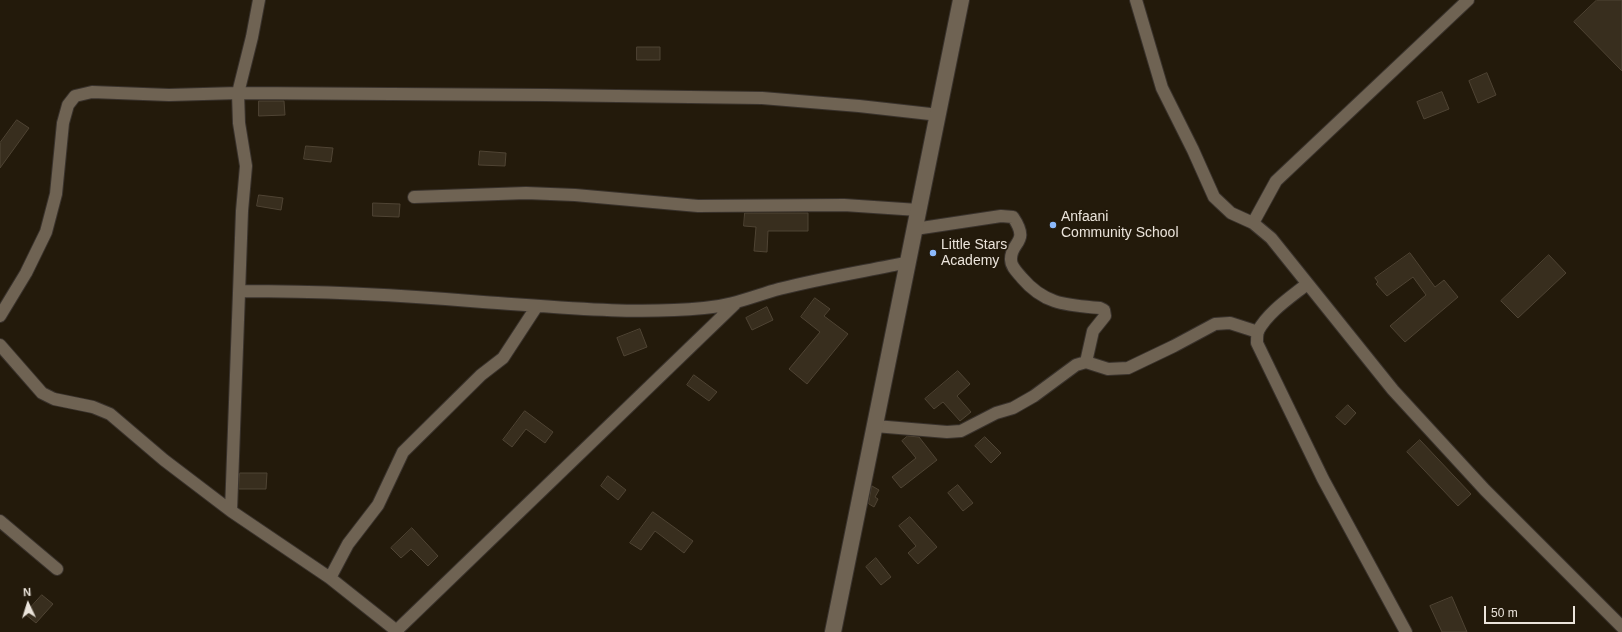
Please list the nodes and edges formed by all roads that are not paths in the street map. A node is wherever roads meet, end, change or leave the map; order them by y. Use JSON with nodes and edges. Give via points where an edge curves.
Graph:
{"nodes":[{"id":1,"x":259,"y":0,"type":"edge"},
{"id":2,"x":962,"y":0,"type":"edge"},
{"id":3,"x":1136,"y":0,"type":"edge"},
{"id":4,"x":1468,"y":0,"type":"edge"},
{"id":5,"x":238,"y":93,"type":"junction"},
{"id":6,"x":939,"y":115,"type":"junction"},
{"id":7,"x":414,"y":197,"type":"dead end"},
{"id":8,"x":918,"y":210,"type":"junction"},
{"id":9,"x":1253,"y":223,"type":"junction"},
{"id":10,"x":915,"y":229,"type":"junction"},
{"id":11,"x":909,"y":262,"type":"junction"},
{"id":12,"x":1307,"y":284,"type":"junction"},
{"id":13,"x":239,"y":291,"type":"junction"},
{"id":14,"x":735,"y":304,"type":"junction"},
{"id":15,"x":537,"y":306,"type":"junction"},
{"id":16,"x":0,"y":316,"type":"edge"},
{"id":17,"x":1258,"y":332,"type":"junction"},
{"id":18,"x":0,"y":345,"type":"edge"},
{"id":19,"x":1086,"y":362,"type":"junction"},
{"id":20,"x":875,"y":426,"type":"junction"},
{"id":21,"x":231,"y":511,"type":"junction"},
{"id":22,"x":0,"y":521,"type":"edge"},
{"id":23,"x":57,"y":569,"type":"dead end"},
{"id":24,"x":330,"y":578,"type":"junction"},
{"id":25,"x":1622,"y":627,"type":"edge"},
{"id":26,"x":397,"y":631,"type":"edge"},
{"id":27,"x":833,"y":632,"type":"edge"},
{"id":28,"x":1406,"y":632,"type":"edge"}],
"edges":[{"from":1,"to":5,"type":"street"},
{"from":2,"to":6,"type":"street"},
{"from":3,"to":9,"type":"street","via":[[1162,88],[1194,150],[1214,198],[1231,214]]},
{"from":4,"to":9,"type":"street","via":[[1276,181]]},
{"from":5,"to":6,"type":"street","via":[[762,98]]},
{"from":5,"to":13,"type":"street","via":[[239,123],[246,166]]},
{"from":5,"to":16,"type":"street","via":[[169,95],[92,92],[75,96],[68,105],[64,123],[56,194],[46,232],[26,273]]},
{"from":6,"to":8,"type":"street"},
{"from":7,"to":8,"type":"street","via":[[526,193],[698,206],[844,205]]},
{"from":8,"to":10,"type":"street"},
{"from":9,"to":12,"type":"street","via":[[1271,238]]},
{"from":10,"to":11,"type":"street"},
{"from":10,"to":19,"type":"street","via":[[1001,216],[1013,217],[1019,227],[1020,237],[1011,261],[1013,268],[1032,290],[1044,298],[1065,305],[1104,310],[1105,316],[1093,331]]},
{"from":11,"to":14,"type":"street","via":[[779,289]]},
{"from":11,"to":20,"type":"street"},
{"from":12,"to":17,"type":"street","via":[[1275,310]]},
{"from":12,"to":25,"type":"street","via":[[1393,390],[1485,490]]},
{"from":13,"to":15,"type":"street","via":[[298,291]]},
{"from":13,"to":21,"type":"street"},
{"from":14,"to":15,"type":"street","via":[[655,311]]},
{"from":14,"to":26,"type":"street"},
{"from":15,"to":24,"type":"street","via":[[503,358],[481,375],[403,452],[378,505],[348,544]]},
{"from":17,"to":19,"type":"street","via":[[1230,323],[1216,324],[1128,368],[1108,370]]},
{"from":17,"to":28,"type":"street","via":[[1257,343],[1323,479]]},
{"from":18,"to":21,"type":"street","via":[[42,393],[54,399],[93,407],[110,414],[164,460]]},
{"from":19,"to":20,"type":"street","via":[[1076,365],[1013,408],[996,413],[961,431]]},
{"from":20,"to":27,"type":"street"},
{"from":21,"to":24,"type":"street"},
{"from":22,"to":23,"type":"street"},
{"from":24,"to":26,"type":"street"}]}
